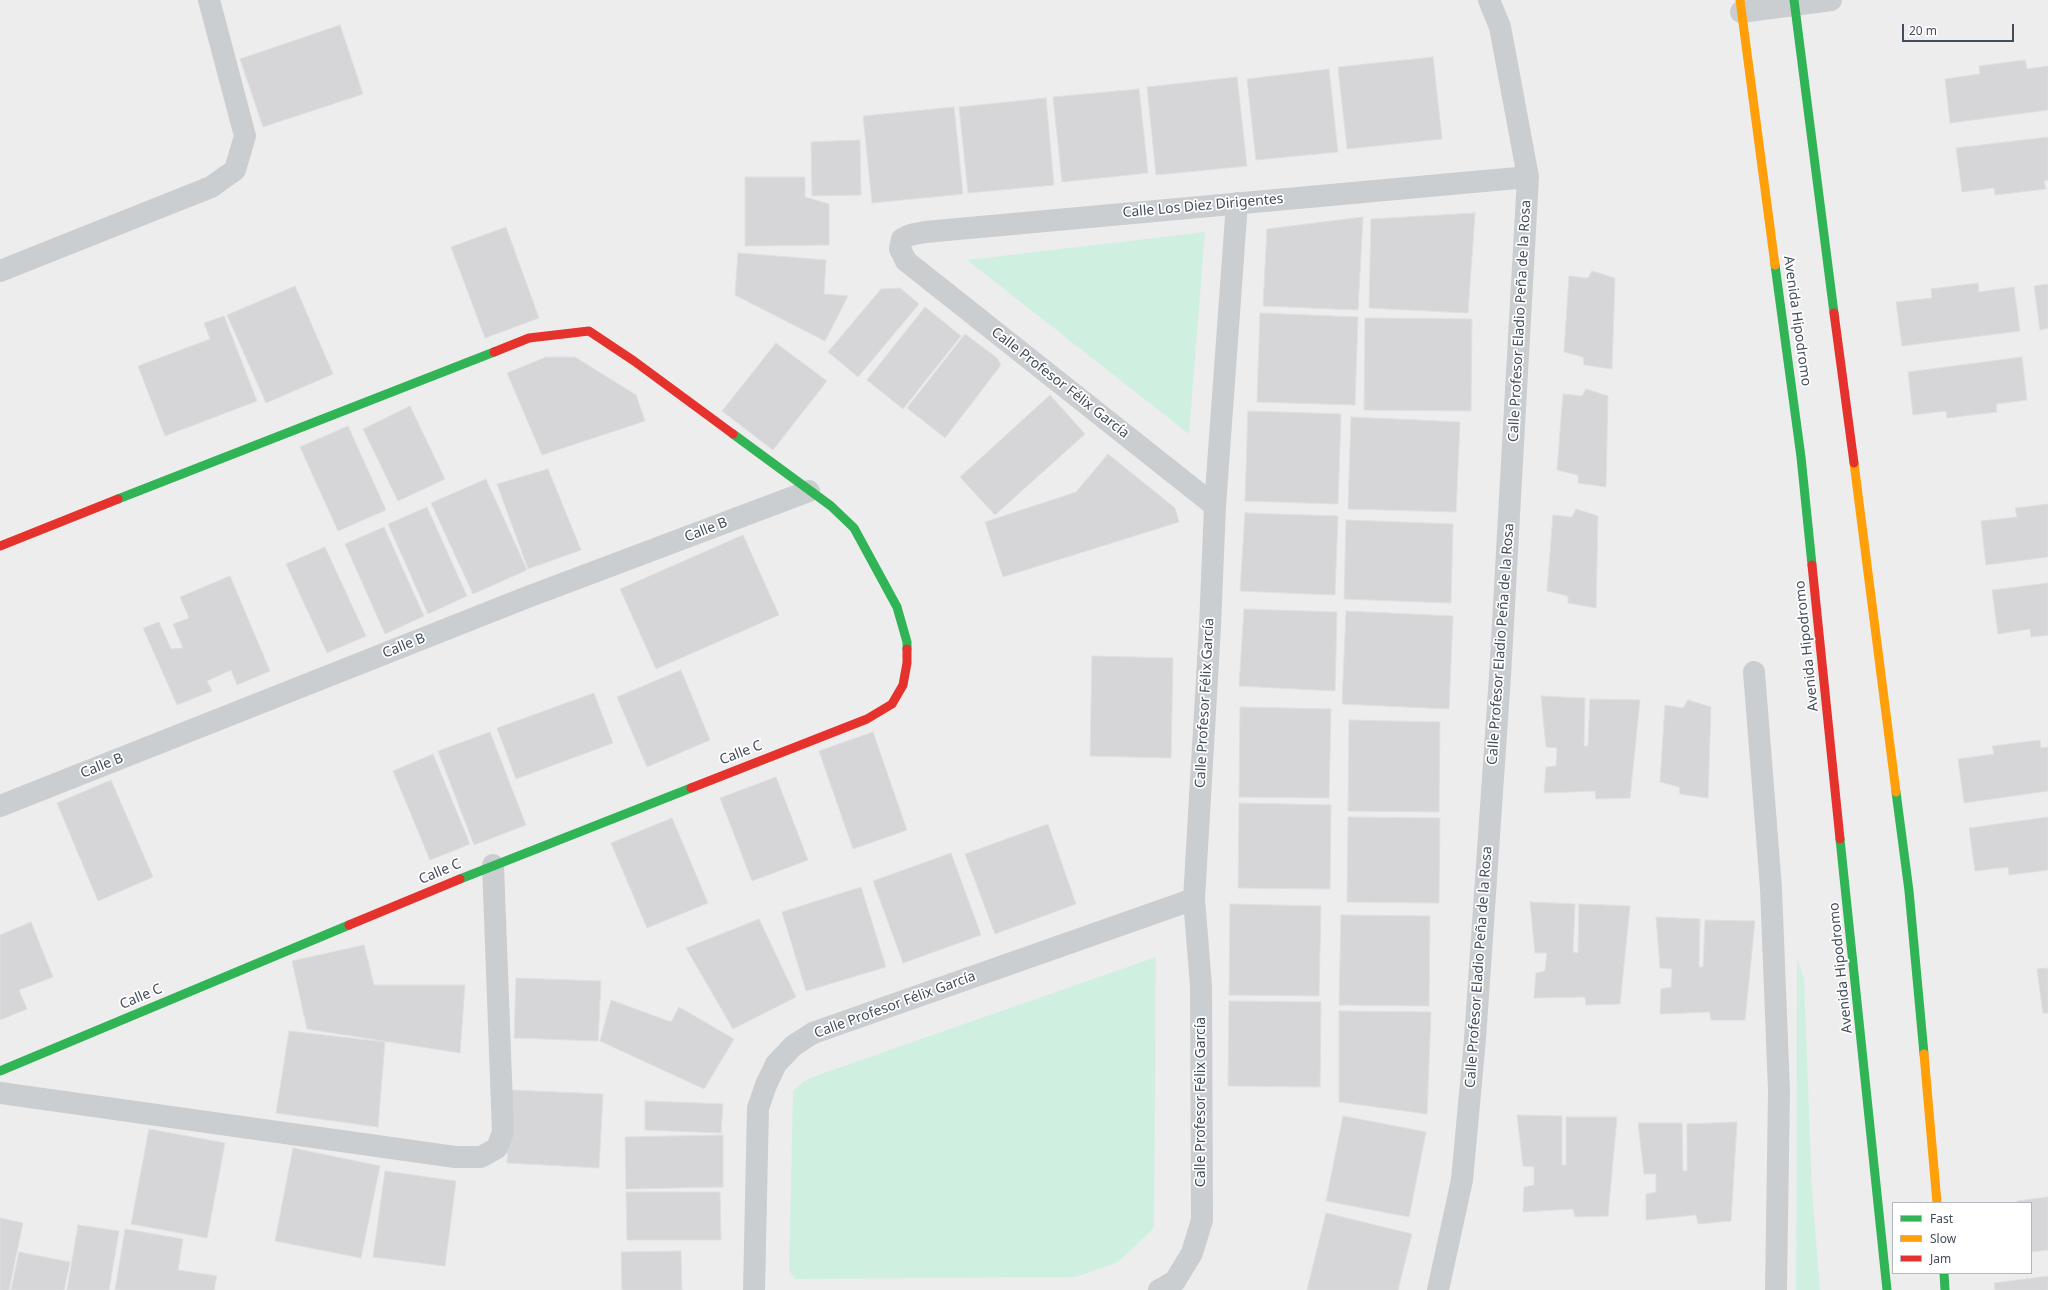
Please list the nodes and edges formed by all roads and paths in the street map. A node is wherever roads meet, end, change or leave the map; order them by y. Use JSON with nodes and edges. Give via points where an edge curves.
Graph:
{"nodes":[{"id":1,"x":209,"y":0,"type":"edge"},
{"id":2,"x":1489,"y":0,"type":"edge"},
{"id":3,"x":1831,"y":0,"type":"edge"},
{"id":4,"x":1795,"y":2,"type":"edge"},
{"id":5,"x":1741,"y":6,"type":"edge"},
{"id":6,"x":1528,"y":177,"type":"junction"},
{"id":7,"x":1237,"y":203,"type":"junction"},
{"id":8,"x":906,"y":261,"type":"joint"},
{"id":9,"x":0,"y":271,"type":"edge"},
{"id":10,"x":809,"y":491,"type":"junction"},
{"id":11,"x":1215,"y":506,"type":"junction"},
{"id":12,"x":0,"y":546,"type":"edge"},
{"id":13,"x":1754,"y":672,"type":"dead end"},
{"id":14,"x":0,"y":806,"type":"edge"},
{"id":15,"x":493,"y":865,"type":"junction"},
{"id":16,"x":1194,"y":899,"type":"junction"},
{"id":17,"x":0,"y":1071,"type":"edge"},
{"id":18,"x":0,"y":1092,"type":"edge"},
{"id":19,"x":1937,"y":1202,"type":"edge"},
{"id":20,"x":1944,"y":1274,"type":"edge"},
{"id":21,"x":754,"y":1290,"type":"edge"},
{"id":22,"x":1159,"y":1290,"type":"edge"},
{"id":23,"x":1438,"y":1290,"type":"edge"},
{"id":24,"x":1776,"y":1290,"type":"edge"},
{"id":25,"x":1887,"y":1290,"type":"edge"},
{"id":26,"x":1945,"y":1290,"type":"edge"}],
"edges":[{"from":1,"to":9,"type":"street","via":[[245,136],[235,170],[211,187]]},
{"from":2,"to":6,"type":"street","name":"Calle Profesor Eladio Peña de la Rosa","via":[[1500,27]]},
{"from":3,"to":4,"type":"street"},
{"from":4,"to":5,"type":"street"},
{"from":4,"to":19,"type":"main road","via":[[1909,891]]},
{"from":5,"to":25,"type":"main road","name":"Avenida Hipodromo","via":[[1801,456]]},
{"from":6,"to":7,"type":"street","name":"Calle Los Diez Dirigentes"},
{"from":6,"to":23,"type":"street","name":"Calle Profesor Eladio Peña de la Rosa","via":[[1500,668],[1475,1039],[1462,1180]]},
{"from":7,"to":8,"type":"street","name":"Calle Los Diez Dirigentes","via":[[910,235],[902,239],[900,249]]},
{"from":7,"to":11,"type":"street","name":"Calle Profesor Félix García"},
{"from":8,"to":11,"type":"street","name":"Calle Profesor Félix García"},
{"from":10,"to":12,"type":"main road","via":[[634,360],[589,331],[529,338]]},
{"from":10,"to":14,"type":"street","name":"Calle B","via":[[525,598]]},
{"from":10,"to":15,"type":"main road","name":"Calle C","via":[[831,506],[854,528],[897,607],[907,642],[908,663],[903,685],[892,704],[867,719]]},
{"from":11,"to":16,"type":"street","name":"Calle Profesor Félix García"},
{"from":13,"to":24,"type":"street","via":[[1771,888],[1779,1091]]},
{"from":15,"to":17,"type":"main road","name":"Calle C"},
{"from":15,"to":18,"type":"street","via":[[503,1132],[497,1148],[481,1157],[455,1157]]},
{"from":16,"to":21,"type":"street","name":"Calle Profesor Félix García","via":[[813,1032],[793,1046],[776,1064],[758,1108]]},
{"from":16,"to":22,"type":"street","name":"Calle Profesor Félix García","via":[[1201,986],[1202,1220],[1192,1253],[1175,1281]]},
{"from":20,"to":26,"type":"main road"}]}
